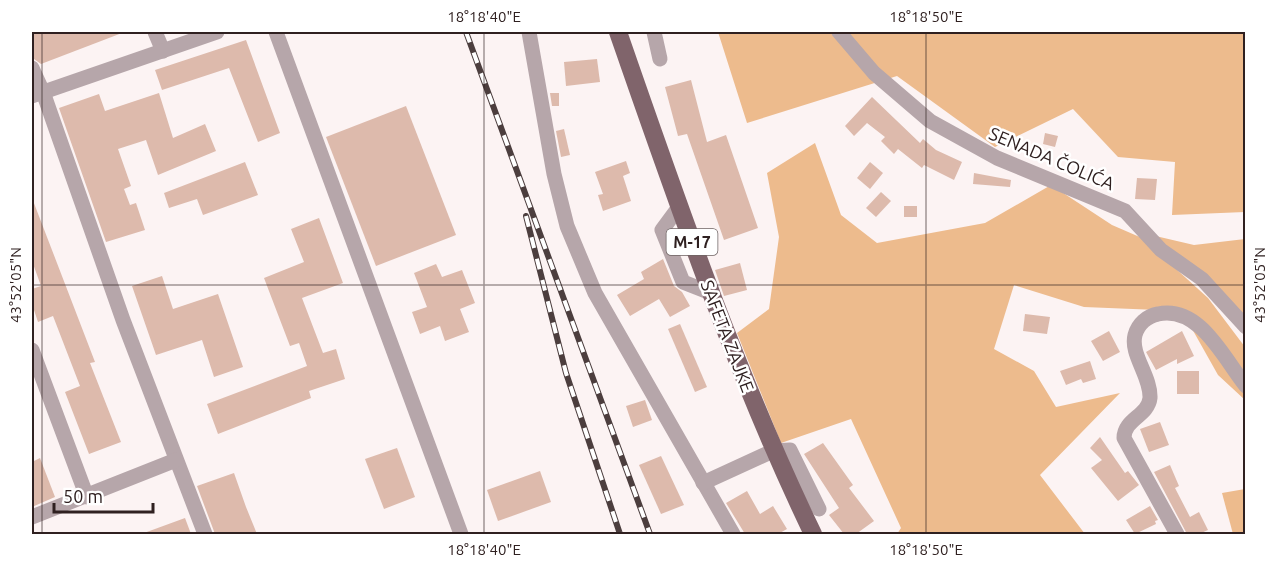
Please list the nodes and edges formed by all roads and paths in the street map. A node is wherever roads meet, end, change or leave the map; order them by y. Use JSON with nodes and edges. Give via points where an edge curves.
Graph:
{"nodes":[{"id":1,"x":155,"y":32,"type":"edge"},
{"id":2,"x":217,"y":32,"type":"edge"},
{"id":3,"x":276,"y":32,"type":"edge"},
{"id":4,"x":529,"y":32,"type":"edge"},
{"id":5,"x":618,"y":32,"type":"edge"},
{"id":6,"x":654,"y":32,"type":"edge"},
{"id":7,"x":839,"y":32,"type":"edge"},
{"id":8,"x":163,"y":51,"type":"junction"},
{"id":9,"x":660,"y":58,"type":"dead end"},
{"id":10,"x":32,"y":69,"type":"edge"},
{"id":11,"x":37,"y":94,"type":"edge"},
{"id":12,"x":1245,"y":327,"type":"edge"},
{"id":13,"x":32,"y":350,"type":"edge"},
{"id":14,"x":1245,"y":386,"type":"edge"},
{"id":15,"x":773,"y":451,"type":"junction"},
{"id":16,"x":176,"y":460,"type":"junction"},
{"id":17,"x":703,"y":483,"type":"junction"},
{"id":18,"x":87,"y":497,"type":"junction"},
{"id":19,"x":819,"y":509,"type":"dead end"},
{"id":20,"x":32,"y":517,"type":"edge"},
{"id":21,"x":205,"y":534,"type":"edge"},
{"id":22,"x":460,"y":534,"type":"edge"},
{"id":23,"x":733,"y":534,"type":"edge"},
{"id":24,"x":813,"y":534,"type":"edge"},
{"id":25,"x":1177,"y":534,"type":"edge"}],
"edges":[{"from":1,"to":8,"type":"street"},
{"from":2,"to":8,"type":"street"},
{"from":3,"to":22,"type":"street"},
{"from":4,"to":17,"type":"street","via":[[567,226],[595,294]]},
{"from":5,"to":15,"type":"main road","name":"SAFETA ZAJKE","number":"M-17","via":[[711,294]]},
{"from":6,"to":9,"type":"street"},
{"from":7,"to":12,"type":"street","name":"SENADA ČOLIĆA","via":[[874,73],[930,121],[997,158],[1125,211],[1161,250],[1202,279]]},
{"from":8,"to":11,"type":"street"},
{"from":10,"to":11,"type":"street"},
{"from":11,"to":16,"type":"street"},
{"from":13,"to":18,"type":"street"},
{"from":14,"to":25,"type":"street","via":[[1217,345],[1184,316],[1155,314],[1139,327],[1136,346],[1150,396],[1148,406],[1127,425],[1124,438]]},
{"from":15,"to":17,"type":"street"},
{"from":15,"to":19,"type":"street","via":[[790,450]]},
{"from":15,"to":24,"type":"main road","name":"SAFETA ZAJKE","number":"M-17"},
{"from":16,"to":18,"type":"street"},
{"from":16,"to":21,"type":"street"},
{"from":17,"to":23,"type":"street"},
{"from":18,"to":20,"type":"street"}]}
